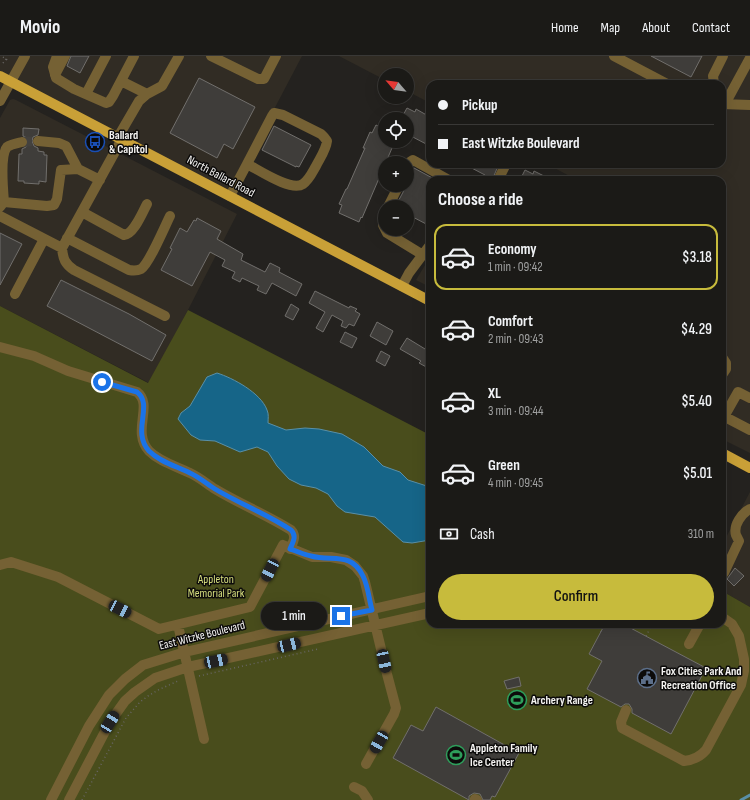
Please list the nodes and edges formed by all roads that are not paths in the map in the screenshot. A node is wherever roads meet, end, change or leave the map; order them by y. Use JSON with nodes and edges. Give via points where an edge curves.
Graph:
{"nodes":[{"id":1,"x":25,"y":56,"type":"edge"},
{"id":2,"x":57,"y":56,"type":"edge"},
{"id":3,"x":65,"y":56,"type":"edge"},
{"id":4,"x":106,"y":56,"type":"edge"},
{"id":5,"x":134,"y":56,"type":"edge"},
{"id":6,"x":178,"y":56,"type":"edge"},
{"id":7,"x":212,"y":56,"type":"edge"},
{"id":8,"x":276,"y":56,"type":"edge"},
{"id":9,"x":614,"y":56,"type":"edge"},
{"id":10,"x":723,"y":56,"type":"edge"},
{"id":11,"x":750,"y":58,"type":"edge"},
{"id":12,"x":55,"y":75,"type":"junction"},
{"id":13,"x":0,"y":76,"type":"edge"},
{"id":14,"x":659,"y":80,"type":"edge"},
{"id":15,"x":714,"y":80,"type":"edge"},
{"id":16,"x":11,"y":81,"type":"junction"},
{"id":17,"x":121,"y":81,"type":"junction"},
{"id":18,"x":86,"y":94,"type":"junction"},
{"id":19,"x":147,"y":94,"type":"junction"},
{"id":20,"x":726,"y":98,"type":"edge"},
{"id":21,"x":0,"y":101,"type":"edge"},
{"id":22,"x":726,"y":103,"type":"edge"},
{"id":23,"x":750,"y":105,"type":"edge"},
{"id":24,"x":120,"y":138,"type":"junction"},
{"id":25,"x":38,"y":141,"type":"tunnel mouth"},
{"id":26,"x":22,"y":142,"type":"tunnel mouth"},
{"id":27,"x":414,"y":161,"type":"edge"},
{"id":28,"x":247,"y":164,"type":"junction"},
{"id":29,"x":426,"y":167,"type":"edge"},
{"id":30,"x":427,"y":168,"type":"edge"},
{"id":31,"x":78,"y":170,"type":"junction"},
{"id":32,"x":442,"y":176,"type":"edge"},
{"id":33,"x":100,"y":180,"type":"junction"},
{"id":34,"x":230,"y":196,"type":"junction"},
{"id":35,"x":147,"y":204,"type":"dead end"},
{"id":36,"x":2,"y":205,"type":"edge"},
{"id":37,"x":82,"y":212,"type":"junction"},
{"id":38,"x":0,"y":216,"type":"edge"},
{"id":39,"x":170,"y":216,"type":"dead end"},
{"id":40,"x":392,"y":236,"type":"edge"},
{"id":41,"x":67,"y":238,"type":"junction"},
{"id":42,"x":44,"y":240,"type":"junction"},
{"id":43,"x":62,"y":248,"type":"junction"},
{"id":44,"x":425,"y":258,"type":"edge"},
{"id":45,"x":402,"y":286,"type":"junction"},
{"id":46,"x":15,"y":294,"type":"dead end"},
{"id":47,"x":426,"y":299,"type":"edge"},
{"id":48,"x":165,"y":316,"type":"dead end"},
{"id":49,"x":0,"y":347,"type":"edge"},
{"id":50,"x":750,"y":398,"type":"edge"},
{"id":51,"x":726,"y":413,"type":"edge"},
{"id":52,"x":726,"y":416,"type":"edge"},
{"id":53,"x":750,"y":430,"type":"edge"},
{"id":54,"x":726,"y":455,"type":"edge"},
{"id":55,"x":750,"y":468,"type":"edge"},
{"id":56,"x":750,"y":510,"type":"edge"},
{"id":57,"x":290,"y":549,"type":"junction"},
{"id":58,"x":0,"y":566,"type":"edge"},
{"id":59,"x":726,"y":569,"type":"edge"},
{"id":60,"x":426,"y":597,"type":"edge"},
{"id":61,"x":372,"y":610,"type":"junction"},
{"id":62,"x":426,"y":615,"type":"edge"},
{"id":63,"x":726,"y":620,"type":"edge"},
{"id":64,"x":178,"y":625,"type":"junction"},
{"id":65,"x":376,"y":625,"type":"junction"},
{"id":66,"x":698,"y":628,"type":"edge"},
{"id":67,"x":689,"y":644,"type":"dead end"},
{"id":68,"x":185,"y":652,"type":"junction"},
{"id":69,"x":188,"y":667,"type":"junction"},
{"id":70,"x":626,"y":710,"type":"dead end"},
{"id":71,"x":204,"y":739,"type":"dead end"},
{"id":72,"x":366,"y":764,"type":"dead end"},
{"id":73,"x":354,"y":787,"type":"dead end"},
{"id":74,"x":51,"y":800,"type":"edge"},
{"id":75,"x":69,"y":800,"type":"edge"},
{"id":76,"x":368,"y":800,"type":"edge"}],
"edges":[{"from":1,"to":16,"type":"street"},
{"from":2,"to":12,"type":"street","via":[[53,64]]},
{"from":3,"to":12,"type":"street"},
{"from":4,"to":18,"type":"street"},
{"from":5,"to":17,"type":"street"},
{"from":6,"to":19,"type":"street","via":[[162,86]]},
{"from":7,"to":8,"type":"street","via":[[258,80],[264,79]]},
{"from":9,"to":14,"type":"street"},
{"from":10,"to":15,"type":"street"},
{"from":11,"to":20,"type":"street"},
{"from":12,"to":18,"type":"street","via":[[67,85]]},
{"from":13,"to":16,"type":"main road","name":"North Ballard Road"},
{"from":16,"to":21,"type":"street"},
{"from":16,"to":24,"type":"main road","name":"North Ballard Road"},
{"from":17,"to":18,"type":"street","via":[[109,102]]},
{"from":17,"to":19,"type":"street"},
{"from":19,"to":24,"type":"street","via":[[140,101]]},
{"from":22,"to":23,"type":"street"},
{"from":24,"to":33,"type":"street"},
{"from":24,"to":34,"type":"main road","name":"North Ballard Road"},
{"from":25,"to":31,"type":"street","via":[[66,146]]},
{"from":26,"to":36,"type":"street","via":[[7,147],[3,153],[0,170]]},
{"from":27,"to":29,"type":"street"},
{"from":28,"to":28,"type":"street","via":[[287,185],[302,185],[309,179],[327,141],[321,134],[279,113],[274,113]]},
{"from":28,"to":34,"type":"street"},
{"from":30,"to":32,"type":"street"},
{"from":31,"to":33,"type":"street"},
{"from":31,"to":36,"type":"street","via":[[61,170],[54,205]]},
{"from":33,"to":37,"type":"street"},
{"from":34,"to":45,"type":"main road","name":"North Ballard Road"},
{"from":35,"to":37,"type":"street","via":[[132,230],[126,235]]},
{"from":37,"to":41,"type":"street"},
{"from":38,"to":42,"type":"street"},
{"from":39,"to":41,"type":"street","via":[[148,261],[143,268],[136,271],[129,270]]},
{"from":40,"to":44,"type":"street"},
{"from":41,"to":43,"type":"street"},
{"from":42,"to":43,"type":"street"},
{"from":42,"to":46,"type":"street"},
{"from":43,"to":48,"type":"street","via":[[62,258],[74,270]]},
{"from":44,"to":45,"type":"street","via":[[409,273]]},
{"from":45,"to":47,"type":"main road","name":"North Ballard Road"},
{"from":49,"to":57,"type":"street","via":[[34,356],[68,371],[140,394],[144,401],[141,432],[143,442],[153,455],[294,532]]},
{"from":50,"to":51,"type":"street","via":[[738,392]]},
{"from":52,"to":53,"type":"street"},
{"from":54,"to":55,"type":"main road"},
{"from":56,"to":59,"type":"street","via":[[742,515],[737,524],[736,534],[739,540]]},
{"from":57,"to":61,"type":"street","via":[[312,557],[340,558],[351,562],[363,576]]},
{"from":57,"to":64,"type":"street","via":[[283,545],[250,607]]},
{"from":58,"to":64,"type":"street","via":[[11,562],[58,577],[159,629]]},
{"from":60,"to":61,"type":"street","name":"East Witzke Boulevard"},
{"from":61,"to":65,"type":"street"},
{"from":61,"to":68,"type":"street","name":"East Witzke Boulevard"},
{"from":62,"to":65,"type":"street"},
{"from":63,"to":70,"type":"street","via":[[732,624],[739,636],[744,659],[743,680],[701,755],[684,761],[622,728],[620,722]]},
{"from":64,"to":68,"type":"street"},
{"from":65,"to":69,"type":"street"},
{"from":65,"to":72,"type":"street","via":[[396,708]]},
{"from":66,"to":67,"type":"street"},
{"from":68,"to":69,"type":"street"},
{"from":68,"to":74,"type":"street","name":"East Witzke Boulevard","via":[[143,666],[116,687],[97,712]]},
{"from":69,"to":71,"type":"street"},
{"from":69,"to":75,"type":"street","via":[[156,678],[125,701],[110,722]]},
{"from":73,"to":76,"type":"street","via":[[362,791]]}]}
